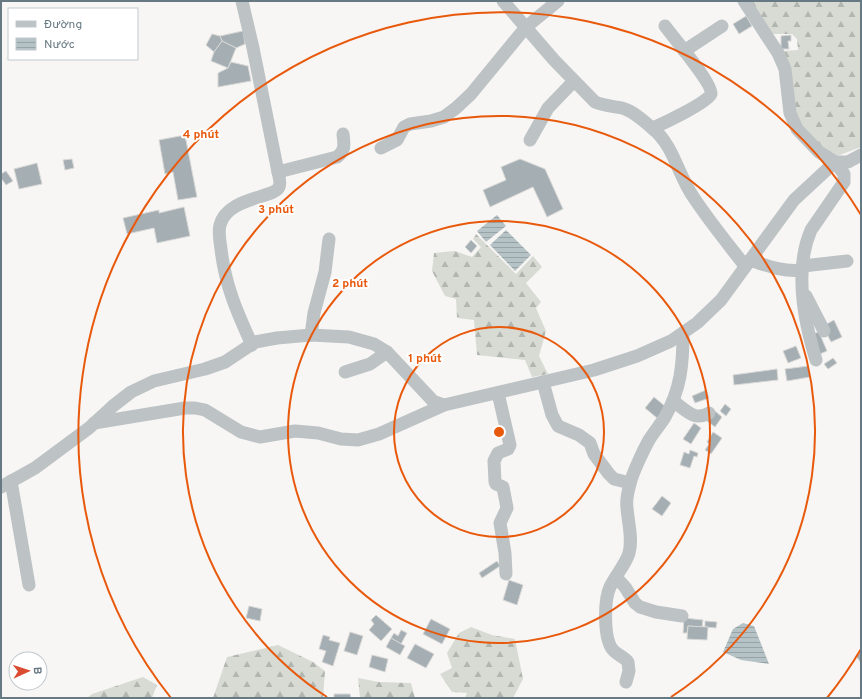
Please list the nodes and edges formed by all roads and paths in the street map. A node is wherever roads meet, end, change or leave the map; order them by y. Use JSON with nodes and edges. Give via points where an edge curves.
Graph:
{"nodes":[{"id":1,"x":242,"y":1,"type":"edge"},
{"id":2,"x":503,"y":1,"type":"edge"},
{"id":3,"x":558,"y":1,"type":"edge"},
{"id":4,"x":744,"y":1,"type":"edge"},
{"id":5,"x":665,"y":26,"type":"dead end"},
{"id":6,"x":722,"y":26,"type":"dead end"},
{"id":7,"x":526,"y":27,"type":"junction"},
{"id":8,"x":684,"y":51,"type":"junction"},
{"id":9,"x":574,"y":81,"type":"junction"},
{"id":10,"x":654,"y":128,"type":"junction"},
{"id":11,"x":343,"y":134,"type":"dead end"},
{"id":12,"x":530,"y":140,"type":"dead end"},
{"id":13,"x":381,"y":148,"type":"dead end"},
{"id":14,"x":861,"y":155,"type":"edge"},
{"id":15,"x":835,"y":162,"type":"junction"},
{"id":16,"x":278,"y":172,"type":"junction"},
{"id":17,"x":329,"y":239,"type":"dead end"},
{"id":18,"x":847,"y":261,"type":"dead end"},
{"id":19,"x":747,"y":263,"type":"junction"},
{"id":20,"x":802,"y":268,"type":"junction"},
{"id":21,"x":803,"y":290,"type":"junction"},
{"id":22,"x":824,"y":331,"type":"dead end"},
{"id":23,"x":683,"y":333,"type":"junction"},
{"id":24,"x":311,"y":335,"type":"junction"},
{"id":25,"x":252,"y":344,"type":"junction"},
{"id":26,"x":387,"y":352,"type":"junction"},
{"id":27,"x":816,"y":360,"type":"dead end"},
{"id":28,"x":345,"y":372,"type":"dead end"},
{"id":29,"x":543,"y":382,"type":"junction"},
{"id":30,"x":498,"y":392,"type":"junction"},
{"id":31,"x":673,"y":401,"type":"junction"},
{"id":32,"x":444,"y":405,"type":"junction"},
{"id":33,"x":709,"y":413,"type":"dead end"},
{"id":34,"x":94,"y":423,"type":"junction"},
{"id":35,"x":630,"y":483,"type":"junction"},
{"id":36,"x":6,"y":484,"type":"edge"},
{"id":37,"x":506,"y":574,"type":"dead end"},
{"id":38,"x":616,"y":577,"type":"junction"},
{"id":39,"x":29,"y":585,"type":"dead end"},
{"id":40,"x":682,"y":616,"type":"dead end"},
{"id":41,"x":626,"y":682,"type":"dead end"}],
"edges":[{"from":1,"to":16,"type":"street"},
{"from":2,"to":7,"type":"street"},
{"from":3,"to":7,"type":"street"},
{"from":4,"to":15,"type":"street","via":[[778,53],[785,69],[790,113],[797,129],[819,152]]},
{"from":5,"to":8,"type":"street"},
{"from":6,"to":8,"type":"street"},
{"from":7,"to":9,"type":"street"},
{"from":7,"to":13,"type":"street","via":[[471,94],[456,108],[444,117],[404,127],[397,140]]},
{"from":8,"to":10,"type":"street","via":[[711,88],[711,94],[696,106]]},
{"from":9,"to":10,"type":"street","via":[[595,102],[622,108]]},
{"from":9,"to":12,"type":"street","via":[[548,108]]},
{"from":10,"to":19,"type":"street","via":[[670,149],[693,197]]},
{"from":11,"to":16,"type":"street","via":[[344,148],[337,157]]},
{"from":14,"to":15,"type":"street","via":[[848,162]]},
{"from":15,"to":19,"type":"street","via":[[794,200]]},
{"from":15,"to":20,"type":"street","via":[[844,174],[844,182],[811,230]]},
{"from":16,"to":25,"type":"street","via":[[280,186],[277,190],[231,209],[220,225],[226,282]]},
{"from":17,"to":24,"type":"street","via":[[325,272]]},
{"from":18,"to":20,"type":"street"},
{"from":19,"to":20,"type":"street","via":[[791,271]]},
{"from":19,"to":23,"type":"street","via":[[721,300],[698,323]]},
{"from":20,"to":21,"type":"street"},
{"from":21,"to":22,"type":"street"},
{"from":21,"to":27,"type":"street","via":[[806,322]]},
{"from":23,"to":29,"type":"street","via":[[637,356],[594,370]]},
{"from":23,"to":31,"type":"street","via":[[682,374]]},
{"from":24,"to":25,"type":"street","via":[[277,338]]},
{"from":24,"to":26,"type":"street","via":[[349,336],[374,344]]},
{"from":25,"to":34,"type":"street","via":[[224,362],[154,381],[112,406]]},
{"from":26,"to":28,"type":"street","via":[[370,364]]},
{"from":26,"to":32,"type":"street","via":[[433,401]]},
{"from":29,"to":30,"type":"street"},
{"from":29,"to":35,"type":"street","via":[[552,415],[558,426],[590,443],[594,454],[609,474]]},
{"from":30,"to":32,"type":"street"},
{"from":30,"to":37,"type":"street","via":[[510,440],[510,447],[498,453],[494,461],[495,482],[503,487],[507,504],[507,511],[500,523]]},
{"from":31,"to":33,"type":"street","via":[[695,416],[701,417]]},
{"from":31,"to":35,"type":"street","via":[[649,440]]},
{"from":32,"to":34,"type":"street","via":[[379,434],[358,440],[295,432],[260,437],[241,432],[205,410],[194,408]]},
{"from":34,"to":36,"type":"street","via":[[34,468]]},
{"from":35,"to":38,"type":"street","via":[[627,506],[629,554]]},
{"from":36,"to":39,"type":"street"},
{"from":38,"to":40,"type":"street","via":[[640,607]]},
{"from":38,"to":41,"type":"street","via":[[605,602],[605,618],[609,645],[628,662]]}]}
